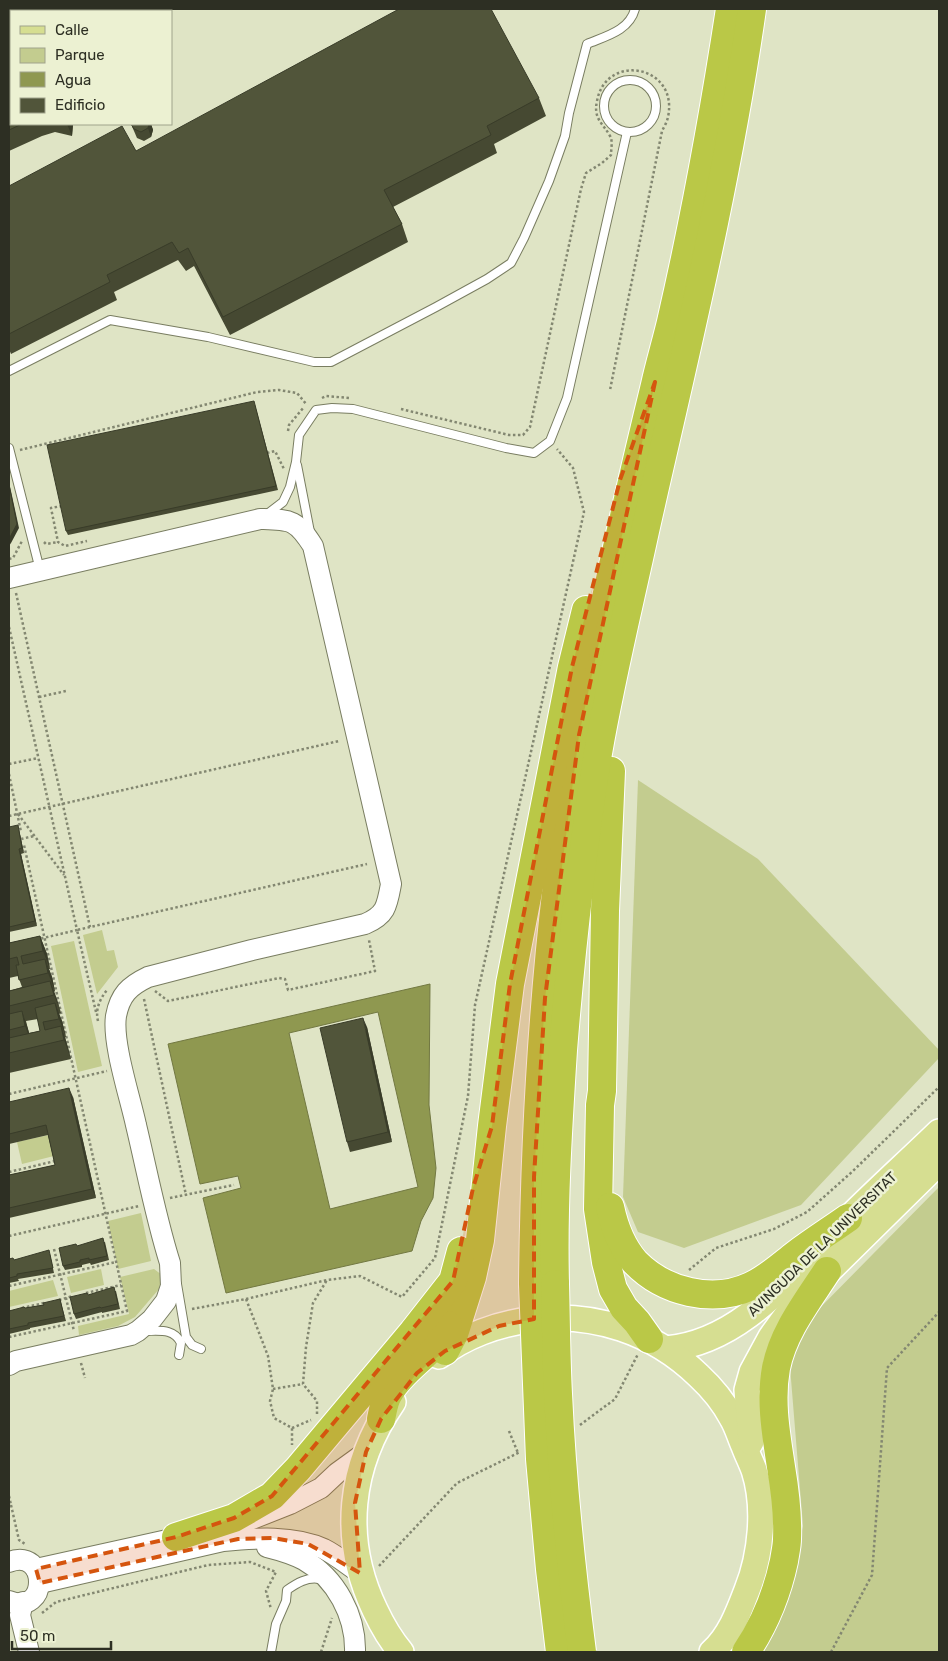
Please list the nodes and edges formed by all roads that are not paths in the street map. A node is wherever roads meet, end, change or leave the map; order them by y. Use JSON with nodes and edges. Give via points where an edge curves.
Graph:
{"nodes":[{"id":1,"x":635,"y":9,"type":"edge"},
{"id":2,"x":730,"y":9,"type":"edge"},
{"id":3,"x":752,"y":9,"type":"edge"},
{"id":4,"x":627,"y":132,"type":"junction"},
{"id":5,"x":9,"y":372,"type":"edge"},
{"id":6,"x":655,"y":382,"type":"junction"},
{"id":7,"x":9,"y":450,"type":"edge"},
{"id":8,"x":296,"y":462,"type":"junction"},
{"id":9,"x":260,"y":519,"type":"junction"},
{"id":10,"x":313,"y":546,"type":"junction"},
{"id":11,"x":40,"y":571,"type":"junction"},
{"id":12,"x":12,"y":583,"type":"edge"},
{"id":13,"x":620,"y":645,"type":"junction"},
{"id":14,"x":602,"y":1091,"type":"junction"},
{"id":15,"x":492,"y":1126,"type":"junction"},
{"id":16,"x":939,"y":1132,"type":"edge"},
{"id":17,"x":939,"y":1162,"type":"edge"},
{"id":18,"x":848,"y":1218,"type":"junction"},
{"id":19,"x":170,"y":1263,"type":"junction"},
{"id":20,"x":826,"y":1271,"type":"junction"},
{"id":21,"x":544,"y":1284,"type":"junction"},
{"id":22,"x":138,"y":1331,"type":"junction"},
{"id":23,"x":651,"y":1347,"type":"junction"},
{"id":24,"x":201,"y":1349,"type":"dead end"},
{"id":25,"x":445,"y":1351,"type":"junction"},
{"id":26,"x":179,"y":1355,"type":"dead end"},
{"id":27,"x":9,"y":1365,"type":"edge"},
{"id":28,"x":381,"y":1419,"type":"junction"},
{"id":29,"x":366,"y":1452,"type":"junction"},
{"id":30,"x":754,"y":1472,"type":"junction"},
{"id":31,"x":217,"y":1542,"type":"junction"},
{"id":32,"x":183,"y":1547,"type":"junction"},
{"id":33,"x":9,"y":1561,"type":"edge"},
{"id":34,"x":370,"y":1570,"type":"junction"},
{"id":35,"x":38,"y":1576,"type":"junction"},
{"id":36,"x":62,"y":1578,"type":"junction"},
{"id":37,"x":329,"y":1581,"type":"junction"},
{"id":38,"x":87,"y":1582,"type":"dead end"},
{"id":39,"x":17,"y":1608,"type":"edge"},
{"id":40,"x":381,"y":1641,"type":"edge"},
{"id":41,"x":29,"y":1652,"type":"edge"},
{"id":42,"x":271,"y":1652,"type":"edge"},
{"id":43,"x":355,"y":1652,"type":"edge"},
{"id":44,"x":401,"y":1652,"type":"edge"},
{"id":45,"x":560,"y":1652,"type":"edge"},
{"id":46,"x":582,"y":1652,"type":"edge"},
{"id":47,"x":712,"y":1652,"type":"edge"},
{"id":48,"x":746,"y":1652,"type":"edge"}],
"edges":[{"from":1,"to":5,"type":"lane","via":[[626,26],[587,44],[565,136],[549,181],[511,262],[487,279],[331,362],[314,362],[193,334],[110,320]]},
{"from":2,"to":6,"type":"highway","via":[[690,230]]},
{"from":3,"to":13,"type":"highway","via":[[710,240]]},
{"from":4,"to":4,"type":"lane","via":[[647,126],[654,118],[656,108],[651,91],[634,81],[615,86],[605,102],[610,123]]},
{"from":4,"to":8,"type":"lane","via":[[567,398],[550,441],[534,453],[353,409],[332,408],[316,410],[299,436]]},
{"from":6,"to":15,"type":"highway","via":[[620,480],[572,667],[510,984]]},
{"from":6,"to":21,"type":"highway","via":[[604,609],[579,735],[560,858],[547,979],[534,1177]]},
{"from":7,"to":11,"type":"lane"},
{"from":8,"to":9,"type":"lane","via":[[290,487],[282,502]]},
{"from":8,"to":10,"type":"lane"},
{"from":9,"to":10,"type":"street","via":[[288,520],[303,530]]},
{"from":9,"to":11,"type":"street"},
{"from":10,"to":19,"type":"street","via":[[391,884],[388,903],[376,919],[365,924],[148,977],[133,984],[126,992],[119,1004],[115,1030]]},
{"from":11,"to":12,"type":"street"},
{"from":13,"to":14,"type":"highway","via":[[620,698],[611,776],[606,892]]},
{"from":13,"to":21,"type":"highway","via":[[587,824],[568,984],[554,1240]]},
{"from":14,"to":18,"type":"highway","via":[[606,1177],[613,1219],[622,1242],[635,1261],[653,1277],[684,1291],[707,1295],[750,1287]]},
{"from":14,"to":23,"type":"highway","via":[[598,1208],[606,1262],[613,1289]]},
{"from":15,"to":25,"type":"highway","via":[[480,1240],[454,1334]]},
{"from":15,"to":28,"type":"highway","via":[[473,1241],[453,1315],[431,1351],[407,1371],[388,1394]]},
{"from":15,"to":32,"type":"highway","via":[[473,1188],[453,1281],[298,1469],[272,1496]]},
{"from":16,"to":18,"type":"main road","name":"AVINGUDA DE LA UNIVERSITAT"},
{"from":17,"to":20,"type":"main road","name":"AVINGUDA DE LA UNIVERSITAT"},
{"from":18,"to":23,"type":"main road","name":"AVINGUDA DE LA UNIVERSITAT","via":[[773,1294],[727,1330],[678,1348]]},
{"from":19,"to":22,"type":"street","via":[[171,1286],[166,1301]]},
{"from":19,"to":24,"type":"lane","via":[[175,1273],[186,1337]]},
{"from":20,"to":30,"type":"main road","name":"AVINGUDA DE LA UNIVERSITAT","via":[[795,1304],[752,1372],[747,1390]]},
{"from":20,"to":48,"type":"highway","via":[[793,1322],[776,1368],[775,1425],[786,1499],[788,1541],[780,1579],[766,1618]]},
{"from":21,"to":45,"type":"highway","bridge":true,"via":[[540,1458]]},
{"from":21,"to":46,"type":"highway","bridge":true,"via":[[558,1394]]},
{"from":22,"to":26,"type":"lane","via":[[167,1331],[176,1335],[181,1343]]},
{"from":22,"to":27,"type":"street"},
{"from":23,"to":25,"type":"main road","via":[[614,1325],[543,1318],[499,1326]]},
{"from":23,"to":30,"type":"main road","via":[[685,1363],[711,1388],[732,1418]]},
{"from":25,"to":28,"type":"main road","via":[[411,1380]]},
{"from":28,"to":29,"type":"main road"},
{"from":29,"to":32,"type":"street","via":[[320,1488],[290,1504],[210,1532]]},
{"from":29,"to":34,"type":"main road","via":[[354,1503],[354,1531]]},
{"from":30,"to":47,"type":"main road","via":[[760,1521],[754,1572],[736,1619]]},
{"from":31,"to":32,"type":"lane"},
{"from":31,"to":34,"type":"street","via":[[273,1538],[308,1544]]},
{"from":31,"to":36,"type":"street"},
{"from":31,"to":37,"type":"street","via":[[277,1549],[304,1560]]},
{"from":32,"to":35,"type":"street"},
{"from":33,"to":35,"type":"street","via":[[27,1562]]},
{"from":34,"to":40,"type":"main road","via":[[365,1588]]},
{"from":35,"to":36,"type":"street"},
{"from":35,"to":39,"type":"street","via":[[35,1596]]},
{"from":36,"to":38,"type":"lane"},
{"from":37,"to":42,"type":"lane","via":[[311,1578],[287,1590]]},
{"from":37,"to":43,"type":"street","via":[[347,1608]]},
{"from":39,"to":41,"type":"street"},
{"from":40,"to":44,"type":"main road"}]}
